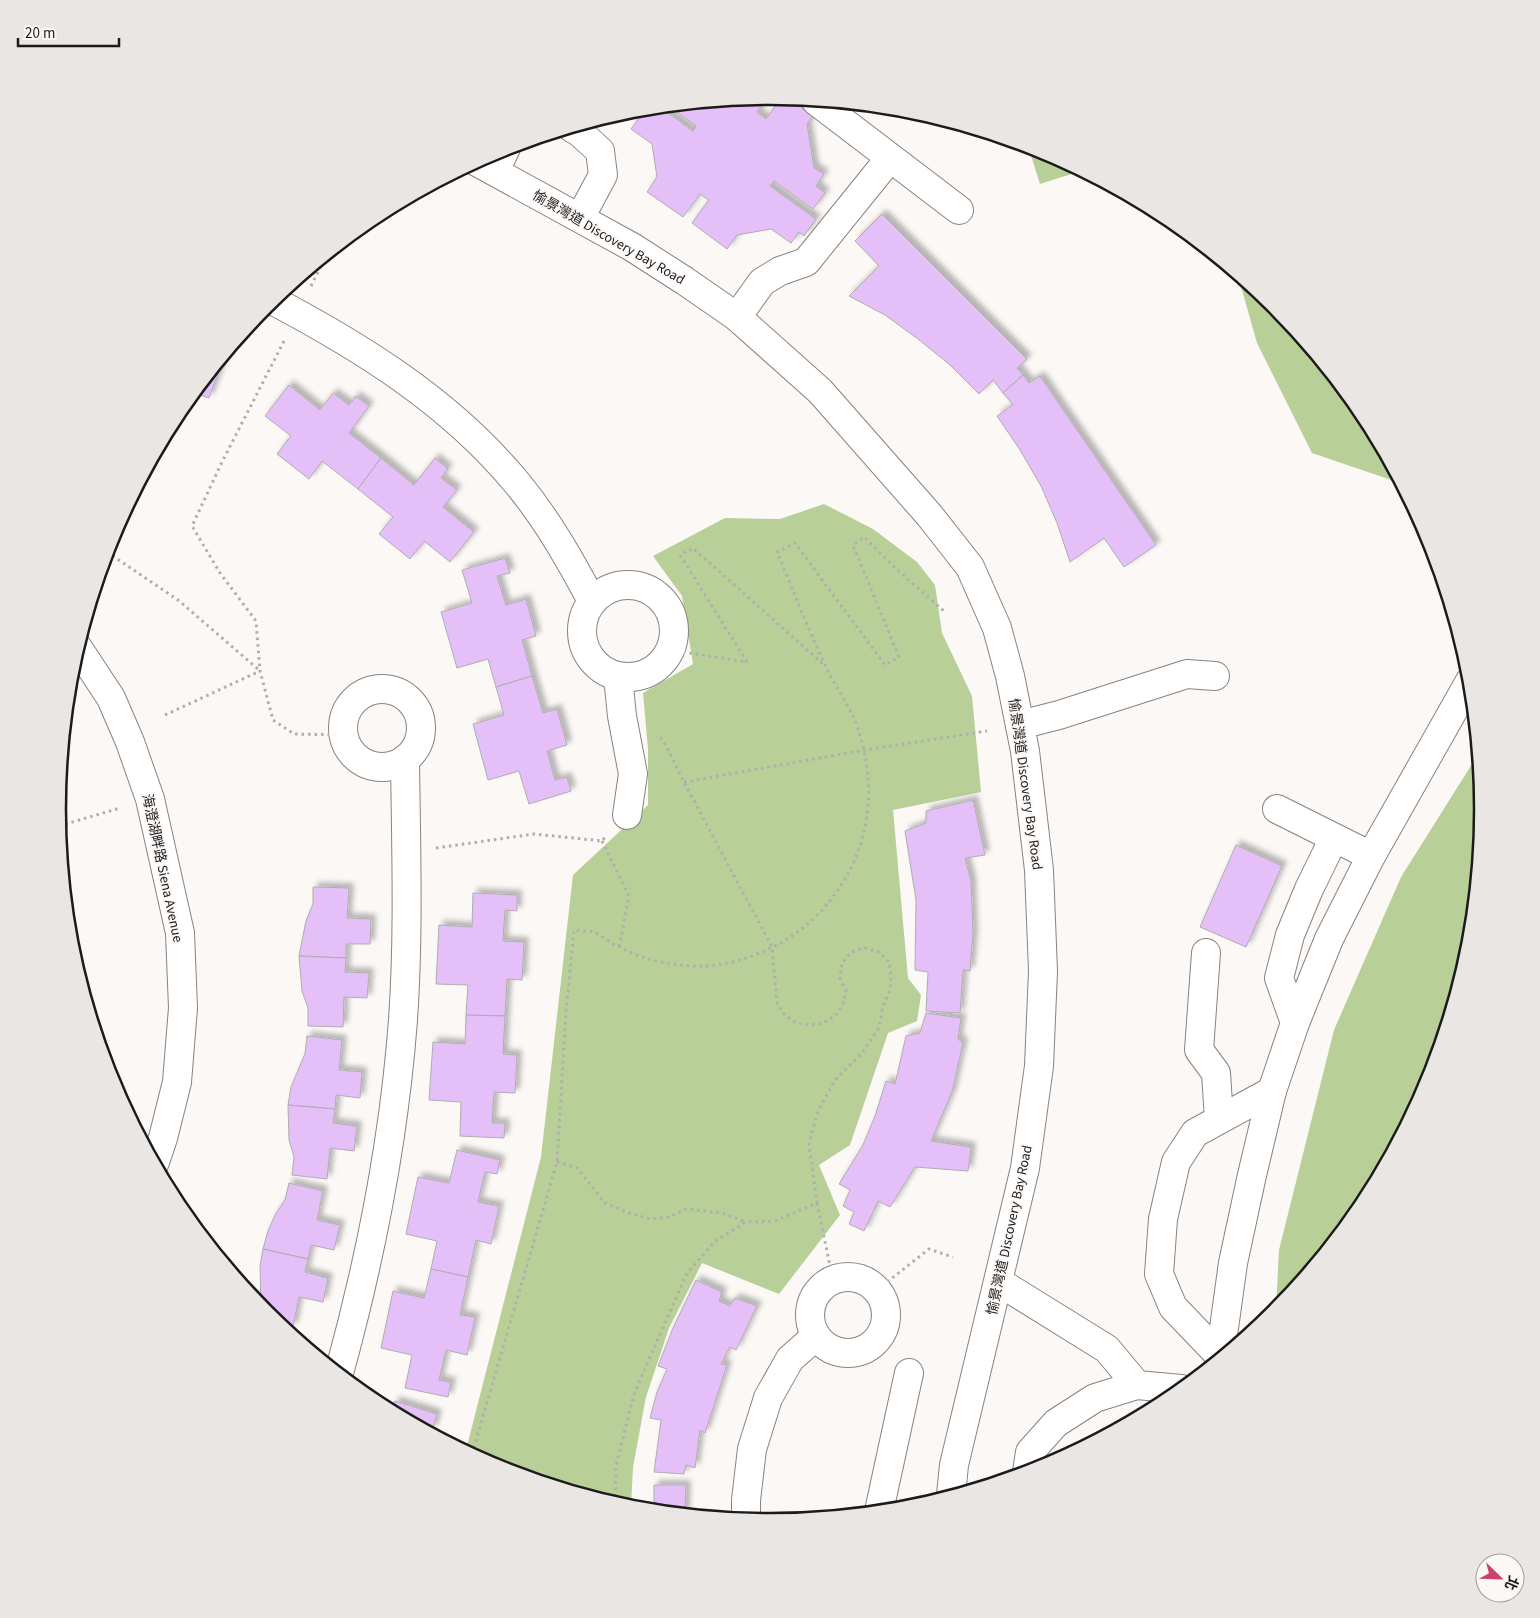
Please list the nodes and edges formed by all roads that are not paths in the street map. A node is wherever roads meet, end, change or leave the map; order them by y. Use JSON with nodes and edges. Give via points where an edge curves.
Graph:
{"nodes":[{"id":1,"x":825,"y":108,"type":"edge"},
{"id":2,"x":579,"y":132,"type":"edge"},
{"id":3,"x":890,"y":158,"type":"junction"},
{"id":4,"x":495,"y":162,"type":"edge"},
{"id":5,"x":959,"y":210,"type":"dead end"},
{"id":6,"x":580,"y":218,"type":"junction"},
{"id":7,"x":280,"y":304,"type":"edge"},
{"id":8,"x":737,"y":317,"type":"junction"},
{"id":9,"x":592,"y":601,"type":"junction"},
{"id":10,"x":83,"y":656,"type":"edge"},
{"id":11,"x":618,"y":676,"type":"junction"},
{"id":12,"x":1215,"y":676,"type":"dead end"},
{"id":13,"x":1464,"y":692,"type":"edge"},
{"id":14,"x":1020,"y":725,"type":"junction"},
{"id":15,"x":405,"y":759,"type":"junction"},
{"id":16,"x":1277,"y":809,"type":"dead end"},
{"id":17,"x":627,"y":814,"type":"road end"},
{"id":18,"x":1334,"y":838,"type":"junction"},
{"id":19,"x":1371,"y":856,"type":"junction"},
{"id":20,"x":1206,"y":953,"type":"dead end"},
{"id":21,"x":1295,"y":1023,"type":"junction"},
{"id":22,"x":1272,"y":1091,"type":"junction"},
{"id":23,"x":1219,"y":1119,"type":"junction"},
{"id":24,"x":157,"y":1154,"type":"edge"},
{"id":25,"x":999,"y":1282,"type":"junction"},
{"id":26,"x":816,"y":1336,"type":"junction"},
{"id":27,"x":1221,"y":1348,"type":"edge"},
{"id":28,"x":1216,"y":1352,"type":"edge"},
{"id":29,"x":342,"y":1367,"type":"edge"},
{"id":30,"x":909,"y":1373,"type":"dead end"},
{"id":31,"x":1137,"y":1385,"type":"junction"},
{"id":32,"x":1169,"y":1388,"type":"edge"},
{"id":33,"x":1028,"y":1463,"type":"edge"},
{"id":34,"x":952,"y":1489,"type":"edge"},
{"id":35,"x":881,"y":1504,"type":"edge"},
{"id":36,"x":746,"y":1512,"type":"edge"}],
"edges":[{"from":1,"to":3,"type":"street"},
{"from":2,"to":6,"type":"street","via":[[600,151],[603,175]]},
{"from":3,"to":5,"type":"street"},
{"from":3,"to":8,"type":"street","via":[[806,262],[780,271],[762,282]]},
{"from":4,"to":6,"type":"street","name":"愉景灣道 Discovery Bay Road"},
{"from":6,"to":8,"type":"street","name":"愉景灣道 Discovery Bay Road","via":[[632,247]]},
{"from":7,"to":9,"type":"street","via":[[416,387],[470,432],[518,483],[559,540]]},
{"from":8,"to":14,"type":"street","name":"愉景灣道 Discovery Bay Road","via":[[820,391],[930,516],[970,567],[997,628]]},
{"from":9,"to":11,"type":"street","via":[[582,630],[584,646],[597,665]]},
{"from":9,"to":11,"type":"street","via":[[604,591],[618,586],[646,588],[659,596],[673,621],[674,636],[661,663],[648,673],[634,677]]},
{"from":10,"to":24,"type":"street","name":"海澄湖畔路 Siena Avenue","via":[[111,698],[150,799],[180,933],[183,1008],[177,1082]]},
{"from":11,"to":17,"type":"street","via":[[633,774]]},
{"from":12,"to":14,"type":"street","via":[[1187,674]]},
{"from":13,"to":19,"type":"street"},
{"from":14,"to":25,"type":"street","name":"愉景灣道 Discovery Bay Road","via":[[1039,870],[1043,971],[1039,1066],[1025,1168]]},
{"from":15,"to":15,"type":"street","via":[[414,750],[421,725],[411,702],[390,689],[365,692],[354,699],[343,722],[343,735],[356,758],[381,767]]},
{"from":15,"to":29,"type":"street","via":[[407,923],[403,1019],[393,1115],[378,1210]]},
{"from":16,"to":18,"type":"street"},
{"from":18,"to":19,"type":"street"},
{"from":18,"to":21,"type":"street","via":[[1290,935],[1280,978]]},
{"from":19,"to":21,"type":"street","via":[[1329,939]]},
{"from":20,"to":23,"type":"street","via":[[1199,1050],[1216,1073]]},
{"from":21,"to":22,"type":"street"},
{"from":22,"to":23,"type":"street"},
{"from":22,"to":27,"type":"street","via":[[1233,1263]]},
{"from":23,"to":28,"type":"street","via":[[1195,1133],[1176,1162],[1163,1219],[1159,1274],[1173,1306]]},
{"from":25,"to":31,"type":"street","via":[[1107,1349]]},
{"from":25,"to":34,"type":"street","name":"愉景灣道 Discovery Bay Road","via":[[954,1465]]},
{"from":26,"to":26,"type":"street","via":[[811,1324],[811,1311],[814,1298],[822,1287],[844,1276],[857,1277],[877,1290],[886,1312],[885,1324],[871,1345],[848,1353],[824,1345]]},
{"from":26,"to":36,"type":"street","via":[[790,1359],[768,1398],[752,1449]]},
{"from":30,"to":35,"type":"street"},
{"from":31,"to":32,"type":"street"},
{"from":31,"to":33,"type":"street","via":[[1095,1398],[1056,1423],[1030,1452]]}]}
